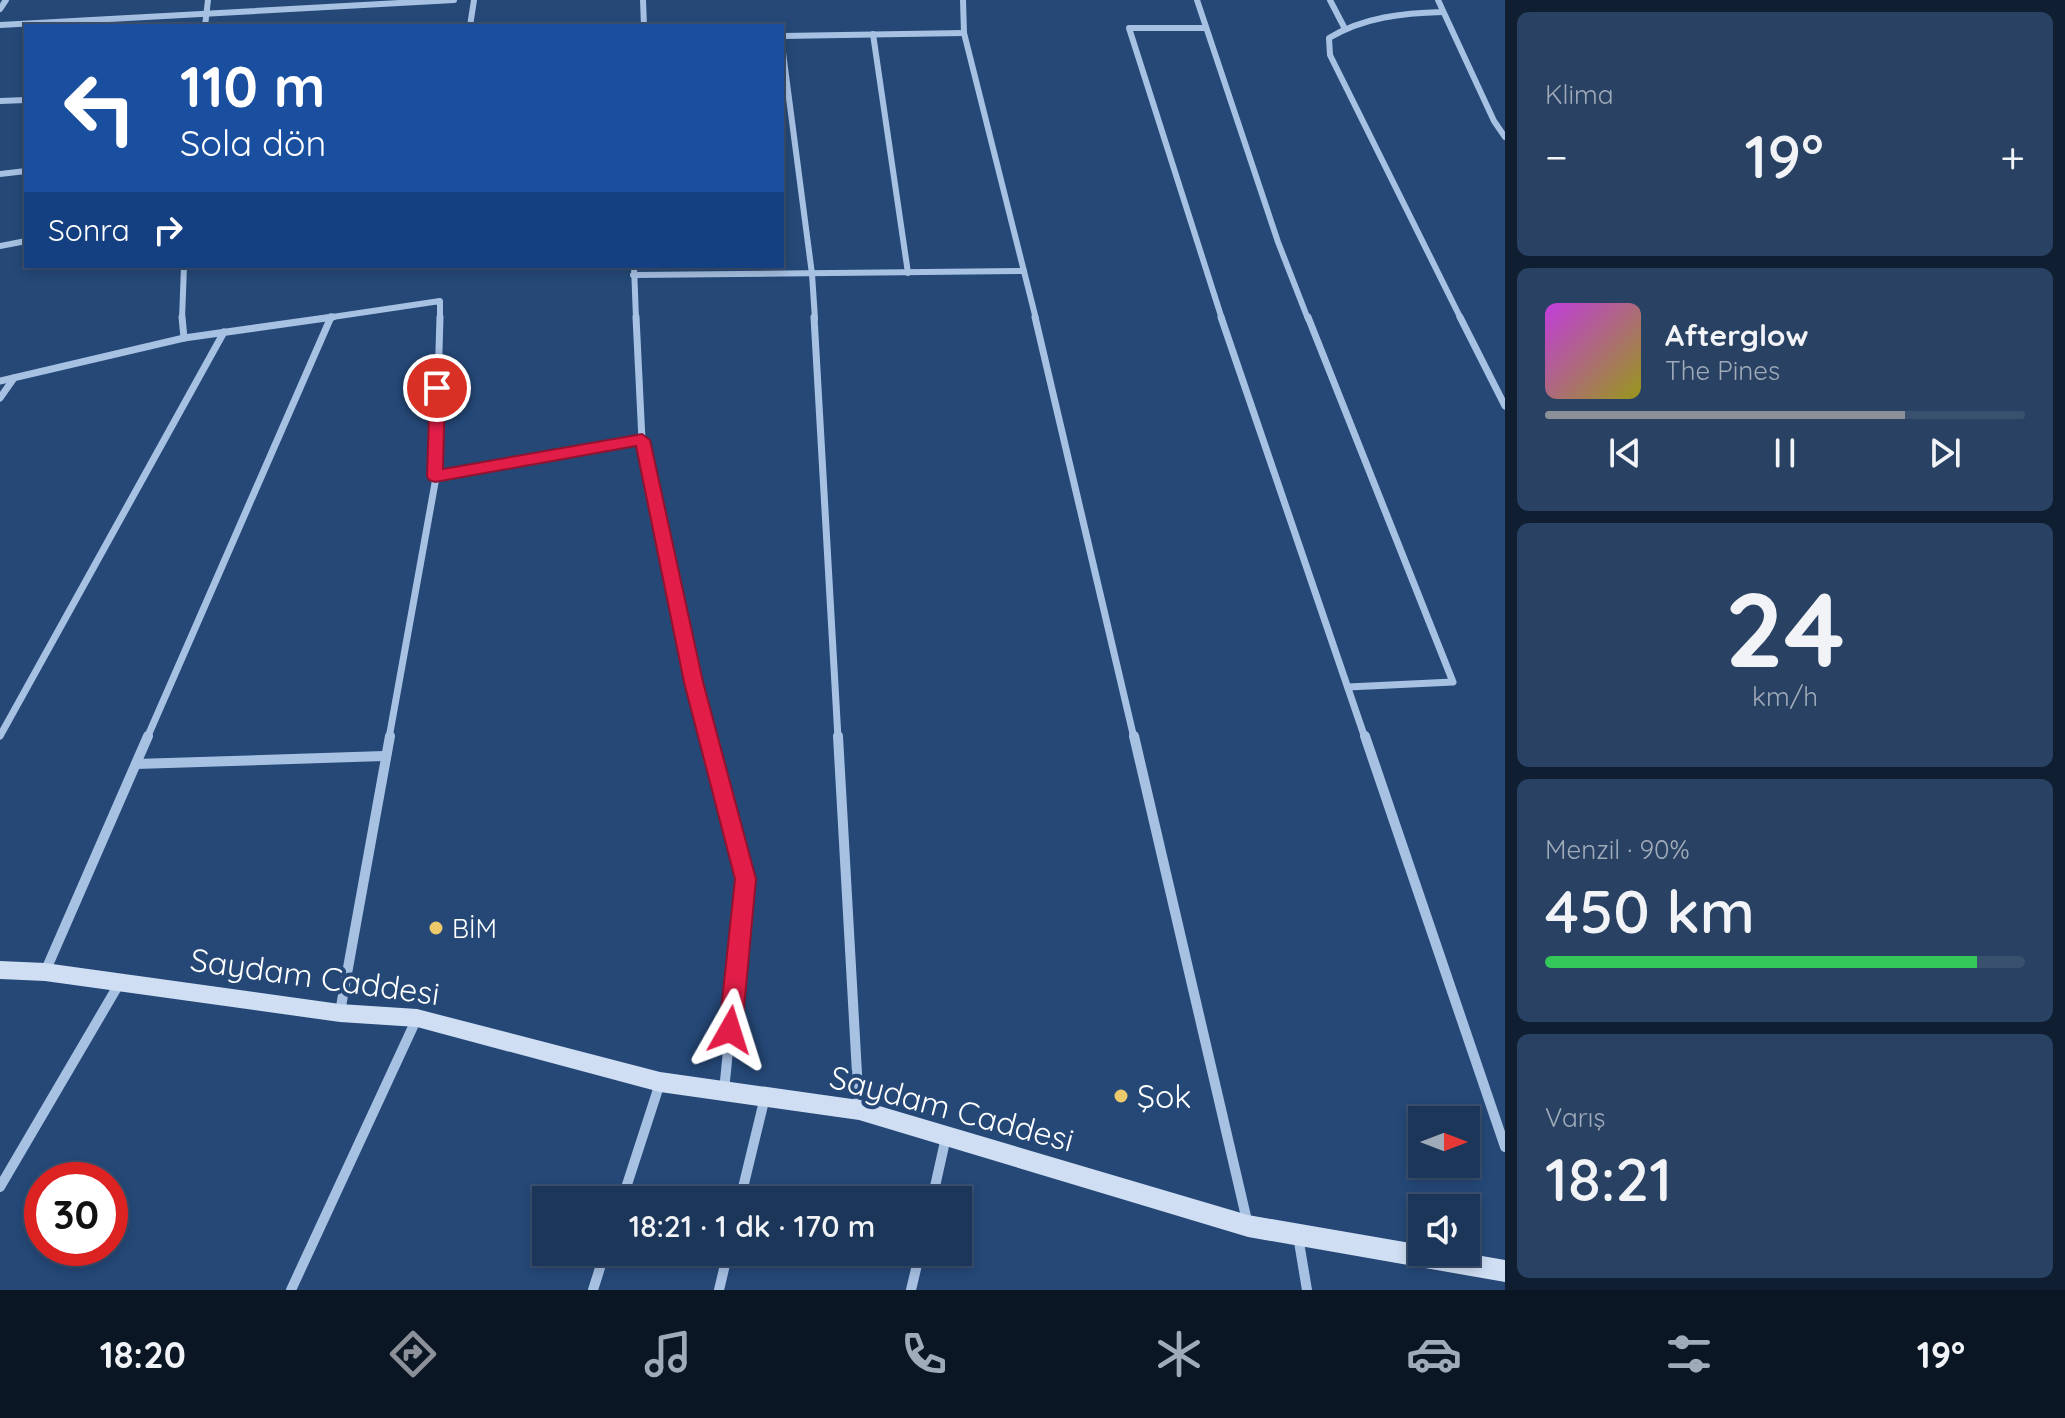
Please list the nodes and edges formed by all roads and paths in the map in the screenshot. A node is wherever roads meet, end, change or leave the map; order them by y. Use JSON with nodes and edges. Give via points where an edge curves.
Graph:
{"nodes":[{"id":1,"x":6,"y":0,"type":"edge"},
{"id":2,"x":208,"y":0,"type":"edge"},
{"id":3,"x":454,"y":0,"type":"edge"},
{"id":4,"x":474,"y":0,"type":"edge"},
{"id":5,"x":643,"y":0,"type":"edge"},
{"id":6,"x":963,"y":0,"type":"edge"},
{"id":7,"x":1197,"y":0,"type":"edge"},
{"id":8,"x":1330,"y":0,"type":"edge"},
{"id":9,"x":1438,"y":0,"type":"edge"},
{"id":10,"x":0,"y":9,"type":"edge"},
{"id":11,"x":1443,"y":12,"type":"junction"},
{"id":12,"x":206,"y":13,"type":"junction"},
{"id":13,"x":205,"y":24,"type":"edge"},
{"id":14,"x":470,"y":24,"type":"edge"},
{"id":15,"x":644,"y":24,"type":"edge"},
{"id":16,"x":0,"y":25,"type":"edge"},
{"id":17,"x":1344,"y":27,"type":"junction"},
{"id":18,"x":1206,"y":28,"type":"junction"},
{"id":19,"x":964,"y":33,"type":"junction"},
{"id":20,"x":873,"y":34,"type":"junction"},
{"id":21,"x":784,"y":36,"type":"edge"},
{"id":22,"x":784,"y":60,"type":"edge"},
{"id":23,"x":24,"y":100,"type":"edge"},
{"id":24,"x":0,"y":101,"type":"edge"},
{"id":25,"x":1505,"y":137,"type":"edge"},
{"id":26,"x":24,"y":171,"type":"edge"},
{"id":27,"x":0,"y":174,"type":"edge"},
{"id":28,"x":24,"y":241,"type":"edge"},
{"id":29,"x":0,"y":246,"type":"edge"},
{"id":30,"x":184,"y":268,"type":"edge"},
{"id":31,"x":634,"y":270,"type":"edge"},
{"id":32,"x":1024,"y":271,"type":"junction"},
{"id":33,"x":908,"y":273,"type":"junction"},
{"id":34,"x":812,"y":274,"type":"junction"},
{"id":35,"x":331,"y":316,"type":"junction"},
{"id":36,"x":224,"y":332,"type":"junction"},
{"id":37,"x":184,"y":338,"type":"junction"},
{"id":38,"x":14,"y":378,"type":"junction"},
{"id":39,"x":0,"y":381,"type":"edge"},
{"id":40,"x":0,"y":398,"type":"edge"},
{"id":41,"x":1505,"y":406,"type":"edge"},
{"id":42,"x":642,"y":440,"type":"junction"},
{"id":43,"x":435,"y":476,"type":"junction"},
{"id":44,"x":1348,"y":687,"type":"junction"},
{"id":45,"x":0,"y":736,"type":"edge"},
{"id":46,"x":384,"y":756,"type":"junction"},
{"id":47,"x":136,"y":764,"type":"junction"},
{"id":48,"x":0,"y":970,"type":"edge"},
{"id":49,"x":45,"y":972,"type":"junction"},
{"id":50,"x":121,"y":982,"type":"junction"},
{"id":51,"x":340,"y":1013,"type":"junction"},
{"id":52,"x":417,"y":1018,"type":"junction"},
{"id":53,"x":660,"y":1082,"type":"junction"},
{"id":54,"x":724,"y":1091,"type":"junction"},
{"id":55,"x":765,"y":1097,"type":"junction"},
{"id":56,"x":859,"y":1110,"type":"junction"},
{"id":57,"x":946,"y":1136,"type":"junction"},
{"id":58,"x":1505,"y":1147,"type":"edge"},
{"id":59,"x":627,"y":1186,"type":"edge"},
{"id":60,"x":743,"y":1186,"type":"edge"},
{"id":61,"x":935,"y":1186,"type":"edge"},
{"id":62,"x":0,"y":1187,"type":"edge"},
{"id":63,"x":1248,"y":1226,"type":"junction"},
{"id":64,"x":1298,"y":1234,"type":"junction"},
{"id":65,"x":601,"y":1266,"type":"edge"},
{"id":66,"x":725,"y":1266,"type":"edge"},
{"id":67,"x":917,"y":1266,"type":"edge"},
{"id":68,"x":1505,"y":1271,"type":"edge"},
{"id":69,"x":291,"y":1290,"type":"edge"},
{"id":70,"x":593,"y":1290,"type":"edge"},
{"id":71,"x":719,"y":1290,"type":"edge"},
{"id":72,"x":911,"y":1290,"type":"edge"},
{"id":73,"x":1307,"y":1290,"type":"edge"}],
"edges":[{"from":1,"to":10,"type":"street"},
{"from":2,"to":12,"type":"street"},
{"from":3,"to":12,"type":"street"},
{"from":4,"to":14,"type":"street"},
{"from":5,"to":15,"type":"street"},
{"from":6,"to":19,"type":"street"},
{"from":7,"to":18,"type":"street"},
{"from":8,"to":17,"type":"street"},
{"from":9,"to":11,"type":"street"},
{"from":11,"to":17,"type":"street","via":[[1402,12]]},
{"from":11,"to":25,"type":"street"},
{"from":12,"to":13,"type":"street"},
{"from":12,"to":16,"type":"street"},
{"from":17,"to":41,"type":"street","via":[[1329,38],[1330,55]]},
{"from":18,"to":44,"type":"street","via":[[1129,28]]},
{"from":18,"to":44,"type":"street","via":[[1278,242],[1453,682]]},
{"from":19,"to":20,"type":"street"},
{"from":19,"to":32,"type":"street"},
{"from":20,"to":21,"type":"street"},
{"from":20,"to":33,"type":"street"},
{"from":22,"to":34,"type":"street"},
{"from":23,"to":24,"type":"street"},
{"from":26,"to":27,"type":"street"},
{"from":28,"to":29,"type":"street"},
{"from":30,"to":37,"type":"street"},
{"from":31,"to":34,"type":"street"},
{"from":31,"to":42,"type":"street"},
{"from":32,"to":33,"type":"street"},
{"from":32,"to":63,"type":"street"},
{"from":33,"to":34,"type":"street"},
{"from":34,"to":56,"type":"street"},
{"from":35,"to":36,"type":"street"},
{"from":35,"to":43,"type":"street","via":[[440,301]]},
{"from":35,"to":47,"type":"street"},
{"from":36,"to":37,"type":"street"},
{"from":36,"to":45,"type":"street"},
{"from":37,"to":38,"type":"street"},
{"from":38,"to":39,"type":"street"},
{"from":38,"to":40,"type":"street"},
{"from":42,"to":43,"type":"street"},
{"from":42,"to":54,"type":"street","via":[[693,682],[745,879]]},
{"from":43,"to":46,"type":"street"},
{"from":44,"to":58,"type":"street"},
{"from":46,"to":47,"type":"street"},
{"from":46,"to":51,"type":"street"},
{"from":47,"to":49,"type":"street"},
{"from":48,"to":49,"type":"main road","name":"Saydam Caddesi"},
{"from":49,"to":50,"type":"main road","name":"Saydam Caddesi"},
{"from":50,"to":51,"type":"main road","name":"Saydam Caddesi"},
{"from":50,"to":62,"type":"street"},
{"from":51,"to":52,"type":"main road","name":"Saydam Caddesi"},
{"from":52,"to":53,"type":"main road","name":"Saydam Caddesi"},
{"from":52,"to":69,"type":"street"},
{"from":53,"to":54,"type":"main road","name":"Saydam Caddesi"},
{"from":53,"to":59,"type":"street"},
{"from":54,"to":55,"type":"main road","name":"Saydam Caddesi"},
{"from":55,"to":56,"type":"main road","name":"Saydam Caddesi"},
{"from":55,"to":60,"type":"street"},
{"from":56,"to":57,"type":"main road","name":"Saydam Caddesi"},
{"from":57,"to":61,"type":"street"},
{"from":57,"to":63,"type":"main road","name":"Saydam Caddesi"},
{"from":63,"to":64,"type":"main road","name":"Saydam Caddesi"},
{"from":64,"to":68,"type":"main road","name":"Saydam Caddesi"},
{"from":64,"to":73,"type":"street"},
{"from":65,"to":70,"type":"street"},
{"from":66,"to":71,"type":"street"},
{"from":67,"to":72,"type":"street"}]}
